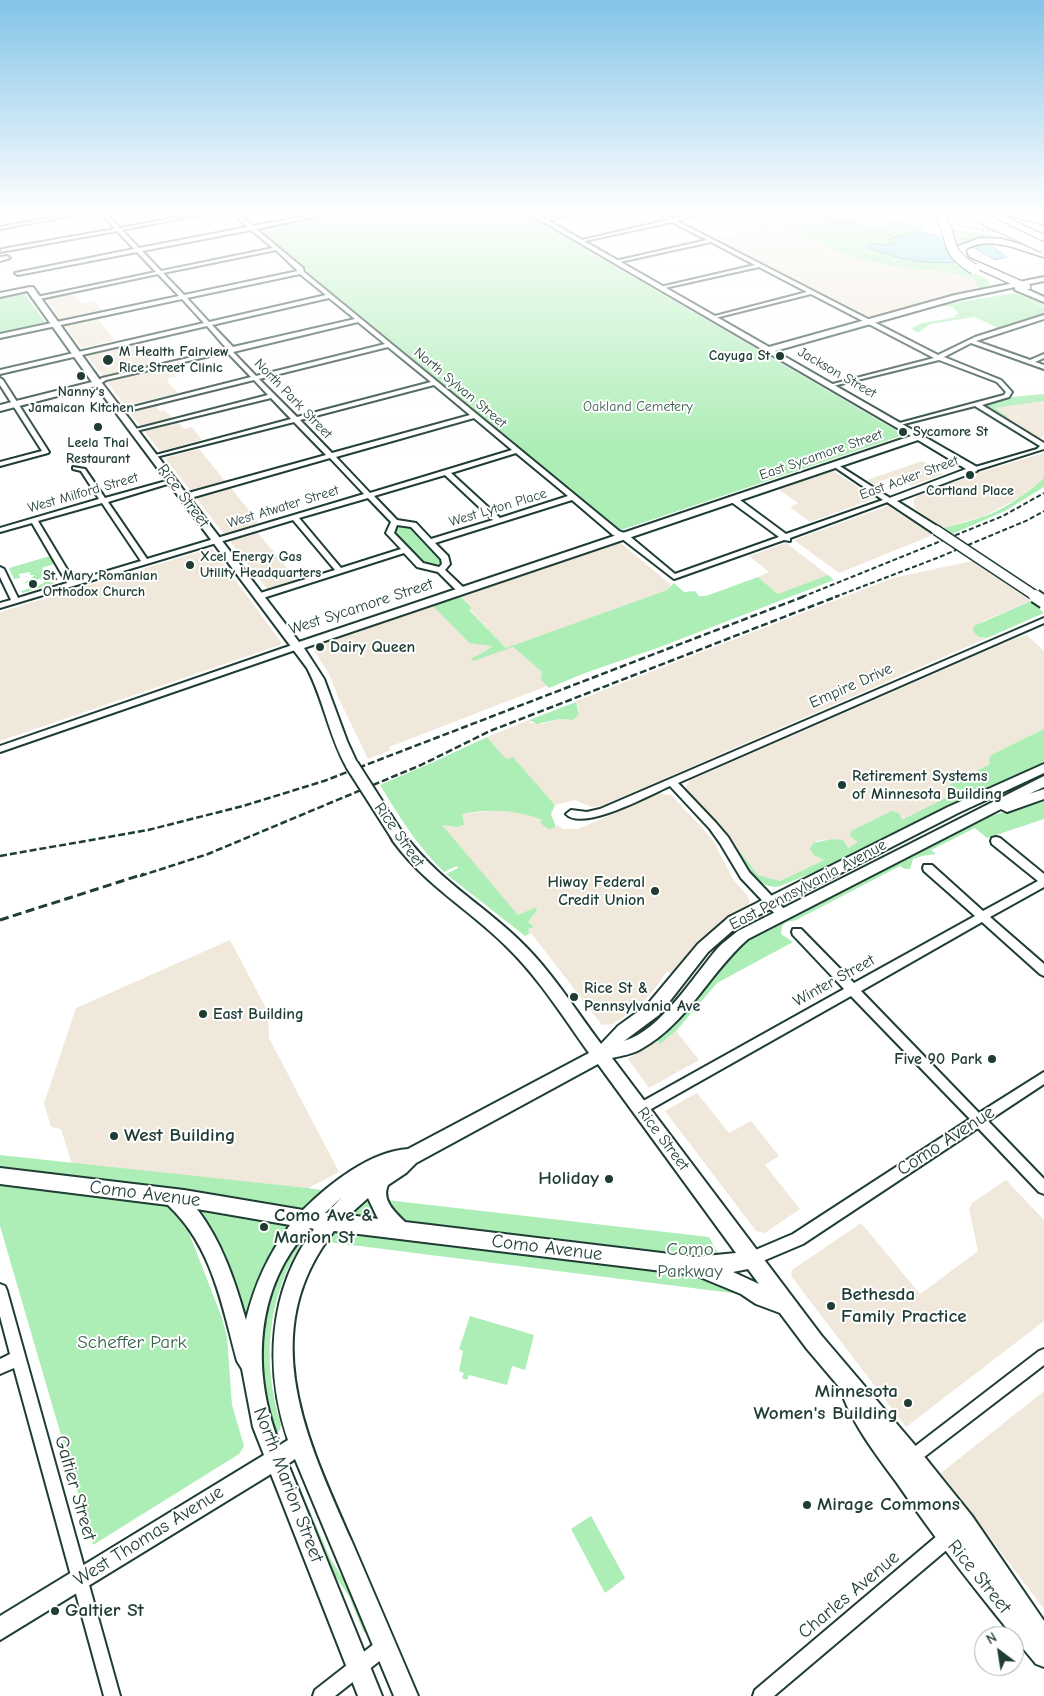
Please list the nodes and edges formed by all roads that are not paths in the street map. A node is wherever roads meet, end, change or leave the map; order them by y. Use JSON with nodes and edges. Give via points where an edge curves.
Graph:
{"nodes":[{"id":1,"x":37,"y":293,"type":"edge"},
{"id":2,"x":179,"y":293,"type":"edge"},
{"id":3,"x":201,"y":293,"type":"edge"},
{"id":4,"x":326,"y":293,"type":"edge"},
{"id":5,"x":671,"y":293,"type":"edge"},
{"id":6,"x":808,"y":293,"type":"edge"},
{"id":7,"x":814,"y":293,"type":"edge"},
{"id":8,"x":981,"y":293,"type":"edge"},
{"id":9,"x":1032,"y":293,"type":"edge"},
{"id":10,"x":32,"y":294,"type":"junction"},
{"id":11,"x":0,"y":295,"type":"edge"},
{"id":12,"x":329,"y":296,"type":"junction"},
{"id":13,"x":183,"y":297,"type":"junction"},
{"id":14,"x":1044,"y":300,"type":"edge"},
{"id":15,"x":713,"y":318,"type":"junction"},
{"id":16,"x":1044,"y":318,"type":"edge"},
{"id":17,"x":358,"y":320,"type":"junction"},
{"id":18,"x":869,"y":321,"type":"junction"},
{"id":19,"x":207,"y":323,"type":"junction"},
{"id":20,"x":55,"y":324,"type":"junction"},
{"id":21,"x":0,"y":336,"type":"edge"},
{"id":22,"x":972,"y":341,"type":"junction"},
{"id":23,"x":388,"y":345,"type":"junction"},
{"id":24,"x":230,"y":350,"type":"junction"},
{"id":25,"x":768,"y":350,"type":"junction"},
{"id":26,"x":76,"y":354,"type":"junction"},
{"id":27,"x":1044,"y":356,"type":"edge"},
{"id":28,"x":939,"y":358,"type":"junction"},
{"id":29,"x":1030,"y":362,"type":"junction"},
{"id":30,"x":1044,"y":367,"type":"edge"},
{"id":31,"x":0,"y":372,"type":"edge"},
{"id":32,"x":255,"y":378,"type":"junction"},
{"id":33,"x":0,"y":380,"type":"edge"},
{"id":34,"x":98,"y":383,"type":"junction"},
{"id":35,"x":434,"y":383,"type":"junction"},
{"id":36,"x":831,"y":386,"type":"junction"},
{"id":37,"x":272,"y":396,"type":"junction"},
{"id":38,"x":15,"y":404,"type":"junction"},
{"id":39,"x":976,"y":404,"type":"junction"},
{"id":40,"x":0,"y":408,"type":"edge"},
{"id":41,"x":120,"y":411,"type":"junction"},
{"id":42,"x":474,"y":416,"type":"junction"},
{"id":43,"x":295,"y":420,"type":"junction"},
{"id":44,"x":898,"y":426,"type":"junction"},
{"id":45,"x":134,"y":431,"type":"junction"},
{"id":46,"x":918,"y":437,"type":"junction"},
{"id":47,"x":1044,"y":446,"type":"edge"},
{"id":48,"x":516,"y":451,"type":"junction"},
{"id":49,"x":944,"y":452,"type":"junction"},
{"id":50,"x":330,"y":456,"type":"junction"},
{"id":51,"x":154,"y":457,"type":"junction"},
{"id":52,"x":0,"y":464,"type":"edge"},
{"id":53,"x":835,"y":465,"type":"junction"},
{"id":54,"x":75,"y":468,"type":"dead end"},
{"id":55,"x":974,"y":469,"type":"junction"},
{"id":56,"x":446,"y":472,"type":"junction"},
{"id":57,"x":945,"y":480,"type":"junction"},
{"id":58,"x":172,"y":482,"type":"junction"},
{"id":59,"x":907,"y":493,"type":"junction"},
{"id":60,"x":369,"y":495,"type":"junction"},
{"id":61,"x":184,"y":497,"type":"junction"},
{"id":62,"x":573,"y":498,"type":"junction"},
{"id":63,"x":733,"y":499,"type":"junction"},
{"id":64,"x":105,"y":500,"type":"junction"},
{"id":65,"x":889,"y":500,"type":"junction"},
{"id":66,"x":294,"y":517,"type":"junction"},
{"id":67,"x":917,"y":518,"type":"junction"},
{"id":68,"x":34,"y":520,"type":"junction"},
{"id":69,"x":499,"y":521,"type":"junction"},
{"id":70,"x":395,"y":522,"type":"junction"},
{"id":71,"x":0,"y":530,"type":"edge"},
{"id":72,"x":936,"y":530,"type":"joint"},
{"id":73,"x":624,"y":536,"type":"junction"},
{"id":74,"x":787,"y":539,"type":"junction"},
{"id":75,"x":217,"y":540,"type":"junction"},
{"id":76,"x":430,"y":542,"type":"junction"},
{"id":77,"x":406,"y":550,"type":"junction"},
{"id":78,"x":145,"y":562,"type":"junction"},
{"id":79,"x":0,"y":569,"type":"edge"},
{"id":80,"x":441,"y":570,"type":"junction"},
{"id":81,"x":340,"y":571,"type":"junction"},
{"id":82,"x":674,"y":577,"type":"joint"},
{"id":83,"x":72,"y":585,"type":"junction"},
{"id":84,"x":462,"y":590,"type":"junction"},
{"id":85,"x":260,"y":596,"type":"junction"},
{"id":86,"x":16,"y":602,"type":"junction"},
{"id":87,"x":1044,"y":602,"type":"edge"},
{"id":88,"x":0,"y":606,"type":"edge"},
{"id":89,"x":1044,"y":620,"type":"edge"},
{"id":90,"x":298,"y":646,"type":"junction"},
{"id":91,"x":0,"y":749,"type":"edge"},
{"id":92,"x":1044,"y":768,"type":"edge"},
{"id":93,"x":1044,"y":780,"type":"edge"},
{"id":94,"x":672,"y":782,"type":"junction"},
{"id":95,"x":1044,"y":794,"type":"edge"},
{"id":96,"x":571,"y":814,"type":"dead end"},
{"id":97,"x":961,"y":822,"type":"junction"},
{"id":98,"x":996,"y":841,"type":"dead end"},
{"id":99,"x":928,"y":868,"type":"dead end"},
{"id":100,"x":1044,"y":881,"type":"edge"},
{"id":101,"x":771,"y":902,"type":"junction"},
{"id":102,"x":782,"y":914,"type":"junction"},
{"id":103,"x":983,"y":916,"type":"junction"},
{"id":104,"x":797,"y":932,"type":"dead end"},
{"id":105,"x":1044,"y":971,"type":"edge"},
{"id":106,"x":853,"y":990,"type":"junction"},
{"id":107,"x":600,"y":1055,"type":"junction"},
{"id":108,"x":1044,"y":1078,"type":"edge"},
{"id":109,"x":640,"y":1109,"type":"junction"},
{"id":110,"x":979,"y":1120,"type":"junction"},
{"id":111,"x":410,"y":1157,"type":"junction"},
{"id":112,"x":0,"y":1176,"type":"edge"},
{"id":113,"x":381,"y":1180,"type":"junction"},
{"id":114,"x":1044,"y":1188,"type":"edge"},
{"id":115,"x":172,"y":1196,"type":"junction"},
{"id":116,"x":306,"y":1219,"type":"junction"},
{"id":117,"x":332,"y":1222,"type":"junction"},
{"id":118,"x":400,"y":1230,"type":"junction"},
{"id":119,"x":751,"y":1259,"type":"junction"},
{"id":120,"x":695,"y":1266,"type":"junction"},
{"id":121,"x":0,"y":1291,"type":"edge"},
{"id":122,"x":786,"y":1305,"type":"junction"},
{"id":123,"x":1044,"y":1356,"type":"edge"},
{"id":124,"x":18,"y":1358,"type":"junction"},
{"id":125,"x":0,"y":1367,"type":"edge"},
{"id":126,"x":252,"y":1377,"type":"junction"},
{"id":127,"x":299,"y":1445,"type":"junction"},
{"id":128,"x":275,"y":1459,"type":"junction"},
{"id":129,"x":904,"y":1463,"type":"junction"},
{"id":130,"x":964,"y":1524,"type":"junction"},
{"id":131,"x":947,"y":1538,"type":"junction"},
{"id":132,"x":80,"y":1579,"type":"junction"},
{"id":133,"x":0,"y":1629,"type":"edge"},
{"id":134,"x":1044,"y":1641,"type":"edge"},
{"id":135,"x":385,"y":1646,"type":"junction"},
{"id":136,"x":1044,"y":1656,"type":"edge"},
{"id":137,"x":359,"y":1668,"type":"junction"},
{"id":138,"x":112,"y":1696,"type":"edge"},
{"id":139,"x":321,"y":1696,"type":"edge"},
{"id":140,"x":370,"y":1696,"type":"edge"},
{"id":141,"x":406,"y":1696,"type":"edge"},
{"id":142,"x":761,"y":1696,"type":"edge"}],
"edges":[{"from":1,"to":10,"type":"street"},
{"from":2,"to":13,"type":"street","name":"North Park Street"},
{"from":3,"to":13,"type":"street"},
{"from":4,"to":12,"type":"street","name":"North Sylvan Street"},
{"from":5,"to":15,"type":"main road","name":"Jackson Street"},
{"from":6,"to":15,"type":"street"},
{"from":7,"to":18,"type":"street"},
{"from":8,"to":18,"type":"main road"},
{"from":9,"to":14,"type":"main road"},
{"from":10,"to":11,"type":"street"},
{"from":10,"to":20,"type":"main road","name":"Rice Street"},
{"from":12,"to":17,"type":"street","name":"North Sylvan Street"},
{"from":12,"to":19,"type":"street"},
{"from":13,"to":19,"type":"street","name":"North Park Street"},
{"from":13,"to":20,"type":"street"},
{"from":15,"to":25,"type":"main road","name":"Jackson Street"},
{"from":16,"to":22,"type":"street"},
{"from":17,"to":23,"type":"street","name":"North Sylvan Street"},
{"from":17,"to":24,"type":"street"},
{"from":18,"to":25,"type":"main road"},
{"from":18,"to":28,"type":"street"},
{"from":19,"to":24,"type":"street","name":"North Park Street"},
{"from":19,"to":26,"type":"street"},
{"from":20,"to":21,"type":"street"},
{"from":20,"to":26,"type":"main road","name":"Rice Street"},
{"from":22,"to":28,"type":"street"},
{"from":22,"to":29,"type":"street"},
{"from":23,"to":32,"type":"street"},
{"from":23,"to":35,"type":"street","name":"North Sylvan Street"},
{"from":24,"to":32,"type":"street","name":"North Park Street"},
{"from":24,"to":34,"type":"street"},
{"from":25,"to":36,"type":"main road","name":"Jackson Street"},
{"from":26,"to":31,"type":"street"},
{"from":26,"to":34,"type":"main road","name":"Rice Street"},
{"from":27,"to":29,"type":"street"},
{"from":28,"to":36,"type":"street"},
{"from":28,"to":39,"type":"street","name":"East Sycamore Street","via":[[999,381],[1010,394]]},
{"from":29,"to":30,"type":"street"},
{"from":32,"to":37,"type":"street","name":"North Park Street"},
{"from":32,"to":41,"type":"street"},
{"from":33,"to":38,"type":"street"},
{"from":34,"to":38,"type":"main road"},
{"from":34,"to":41,"type":"main road","name":"Rice Street"},
{"from":35,"to":42,"type":"street","name":"North Sylvan Street"},
{"from":35,"to":43,"type":"street"},
{"from":36,"to":44,"type":"main road","name":"Jackson Street"},
{"from":37,"to":43,"type":"street","name":"North Park Street"},
{"from":37,"to":45,"type":"street"},
{"from":38,"to":40,"type":"main road"},
{"from":38,"to":52,"type":"street","via":[[46,452]]},
{"from":39,"to":44,"type":"street","name":"East Sycamore Street"},
{"from":39,"to":47,"type":"street"},
{"from":41,"to":45,"type":"main road","name":"Rice Street"},
{"from":42,"to":48,"type":"street","name":"North Sylvan Street"},
{"from":42,"to":50,"type":"street"},
{"from":43,"to":50,"type":"street","name":"North Park Street"},
{"from":43,"to":51,"type":"street"},
{"from":44,"to":46,"type":"main road","name":"Jackson Street"},
{"from":45,"to":51,"type":"main road","name":"Rice Street"},
{"from":46,"to":49,"type":"main road"},
{"from":46,"to":53,"type":"main road","name":"East Sycamore Street"},
{"from":47,"to":55,"type":"street","name":"East Acker Street"},
{"from":48,"to":56,"type":"street","name":"West Atwater Street"},
{"from":48,"to":62,"type":"street","name":"North Sylvan Street"},
{"from":49,"to":55,"type":"main road"},
{"from":49,"to":57,"type":"main road","via":[[955,463],[956,469]]},
{"from":50,"to":60,"type":"street","name":"North Park Street"},
{"from":50,"to":61,"type":"street"},
{"from":51,"to":58,"type":"main road","name":"Rice Street"},
{"from":53,"to":63,"type":"main road","name":"East Sycamore Street"},
{"from":53,"to":65,"type":"street"},
{"from":54,"to":64,"type":"street","via":[[83,470]]},
{"from":55,"to":57,"type":"main road","name":"East Acker Street"},
{"from":56,"to":60,"type":"street","name":"West Atwater Street"},
{"from":56,"to":69,"type":"street"},
{"from":57,"to":59,"type":"main road","name":"East Acker Street"},
{"from":58,"to":61,"type":"main road","name":"Rice Street"},
{"from":58,"to":64,"type":"street","name":"West Milford Street"},
{"from":59,"to":65,"type":"main road","name":"East Acker Street"},
{"from":59,"to":67,"type":"main road","via":[[909,509]]},
{"from":60,"to":66,"type":"street","name":"West Atwater Street"},
{"from":60,"to":70,"type":"street","name":"North Park Street"},
{"from":61,"to":75,"type":"main road","name":"Rice Street"},
{"from":62,"to":69,"type":"street","name":"West Lyton Place"},
{"from":62,"to":73,"type":"street","name":"North Sylvan Street"},
{"from":63,"to":73,"type":"main road","name":"West Sycamore Street"},
{"from":63,"to":74,"type":"street"},
{"from":64,"to":68,"type":"street","name":"West Milford Street"},
{"from":64,"to":78,"type":"street"},
{"from":65,"to":67,"type":"main road"},
{"from":65,"to":74,"type":"street","name":"East Acker Street"},
{"from":66,"to":75,"type":"street","name":"West Atwater Street"},
{"from":66,"to":81,"type":"street"},
{"from":67,"to":72,"type":"street"},
{"from":68,"to":71,"type":"street","name":"West Milford Street"},
{"from":68,"to":83,"type":"street"},
{"from":69,"to":76,"type":"street","name":"West Lyton Place"},
{"from":70,"to":76,"type":"street","via":[[413,526]]},
{"from":70,"to":77,"type":"street","via":[[390,533]]},
{"from":72,"to":87,"type":"main road","bridge":true},
{"from":73,"to":82,"type":"street","name":"North Sylvan Street"},
{"from":73,"to":84,"type":"main road","name":"West Sycamore Street"},
{"from":74,"to":82,"type":"street","name":"East Acker Street"},
{"from":75,"to":78,"type":"street","name":"West Atwater Street"},
{"from":75,"to":85,"type":"main road","name":"Rice Street"},
{"from":76,"to":80,"type":"street","via":[[445,558],[446,564]]},
{"from":77,"to":80,"type":"street","via":[[425,567]]},
{"from":77,"to":81,"type":"street"},
{"from":78,"to":83,"type":"street","name":"West Atwater Street"},
{"from":79,"to":86,"type":"street"},
{"from":80,"to":84,"type":"street"},
{"from":81,"to":85,"type":"street"},
{"from":83,"to":86,"type":"street","name":"West Atwater Street"},
{"from":84,"to":90,"type":"main road","name":"West Sycamore Street"},
{"from":85,"to":90,"type":"main road","name":"Rice Street"},
{"from":86,"to":88,"type":"street","name":"West Atwater Street"},
{"from":89,"to":94,"type":"street","name":"Empire Drive"},
{"from":90,"to":91,"type":"street","name":"West Sycamore Street"},
{"from":90,"to":107,"type":"main road","name":"Rice Street","bridge":true,"via":[[319,678],[339,739],[352,765],[408,852],[428,875],[516,945]]},
{"from":92,"to":101,"type":"main road","name":"East Pennsylvania Avenue","via":[[952,810]]},
{"from":93,"to":97,"type":"main road","name":"East Pennsylvania Avenue"},
{"from":94,"to":96,"type":"street","name":"Empire Drive","via":[[603,812],[587,816]]},
{"from":94,"to":101,"type":"street","via":[[714,826],[745,875]]},
{"from":95,"to":97,"type":"main road"},
{"from":97,"to":102,"type":"main road","name":"East Pennsylvania Avenue"},
{"from":98,"to":100,"type":"street"},
{"from":99,"to":103,"type":"street"},
{"from":100,"to":103,"type":"street","name":"Winter Street"},
{"from":101,"to":102,"type":"street"},
{"from":101,"to":107,"type":"main road","name":"East Pennsylvania Avenue","via":[[734,921],[714,937],[653,1010],[624,1031]]},
{"from":102,"to":107,"type":"main road","name":"East Pennsylvania Avenue","via":[[742,936],[724,951],[676,1012],[655,1031],[635,1045]]},
{"from":103,"to":105,"type":"street"},
{"from":103,"to":106,"type":"street","name":"Winter Street"},
{"from":104,"to":106,"type":"street"},
{"from":106,"to":109,"type":"street","name":"Winter Street"},
{"from":106,"to":110,"type":"street"},
{"from":107,"to":109,"type":"main road","name":"Rice Street"},
{"from":107,"to":111,"type":"main road"},
{"from":108,"to":110,"type":"street","name":"Como Avenue"},
{"from":109,"to":119,"type":"main road","name":"Rice Street"},
{"from":110,"to":114,"type":"street"},
{"from":110,"to":119,"type":"street","name":"Como Avenue","via":[[798,1239]]},
{"from":111,"to":113,"type":"main road","name":"North Marion Street","via":[[401,1168]]},
{"from":111,"to":116,"type":"main road","name":"North Marion Street","via":[[393,1158],[354,1179]]},
{"from":112,"to":115,"type":"main road","name":"Como Avenue"},
{"from":113,"to":117,"type":"main road","name":"North Marion Street","via":[[354,1199]]},
{"from":113,"to":118,"type":"main road","via":[[376,1188],[377,1199]]},
{"from":115,"to":116,"type":"main road","name":"Como Avenue"},
{"from":115,"to":126,"type":"main road","via":[[188,1209],[204,1232],[232,1301]]},
{"from":116,"to":117,"type":"main road","name":"Como Avenue"},
{"from":116,"to":126,"type":"main road","name":"North Marion Street","via":[[279,1256],[263,1290],[253,1329]]},
{"from":117,"to":118,"type":"main road","name":"Como Avenue"},
{"from":117,"to":127,"type":"main road","name":"North Marion Street","via":[[313,1246],[297,1278],[283,1333],[284,1391]]},
{"from":118,"to":120,"type":"main road","name":"Como Avenue"},
{"from":119,"to":120,"type":"main road","name":"Como Avenue"},
{"from":119,"to":122,"type":"main road","name":"Rice Street"},
{"from":120,"to":122,"type":"main road"},
{"from":121,"to":124,"type":"street","name":"Galtier Street"},
{"from":122,"to":129,"type":"main road","name":"Rice Street"},
{"from":123,"to":129,"type":"street"},
{"from":124,"to":125,"type":"street"},
{"from":124,"to":132,"type":"street","name":"Galtier Street"},
{"from":126,"to":128,"type":"main road","name":"North Marion Street","via":[[263,1427]]},
{"from":127,"to":128,"type":"main road","name":"West Thomas Avenue"},
{"from":127,"to":135,"type":"main road","name":"North Marion Street"},
{"from":128,"to":132,"type":"main road","name":"West Thomas Avenue"},
{"from":128,"to":137,"type":"main road","name":"North Marion Street"},
{"from":129,"to":130,"type":"main road","name":"Rice Street"},
{"from":129,"to":131,"type":"main road","name":"Rice Street"},
{"from":130,"to":131,"type":"street","name":"Charles Avenue"},
{"from":130,"to":134,"type":"main road","name":"Rice Street"},
{"from":131,"to":136,"type":"main road","name":"Rice Street"},
{"from":131,"to":142,"type":"street","name":"Charles Avenue"},
{"from":132,"to":133,"type":"main road","name":"West Thomas Avenue"},
{"from":132,"to":138,"type":"street","name":"Galtier Street"},
{"from":135,"to":137,"type":"street"},
{"from":135,"to":141,"type":"main road","name":"North Marion Street"},
{"from":137,"to":139,"type":"street"},
{"from":137,"to":140,"type":"main road","name":"North Marion Street"}]}
